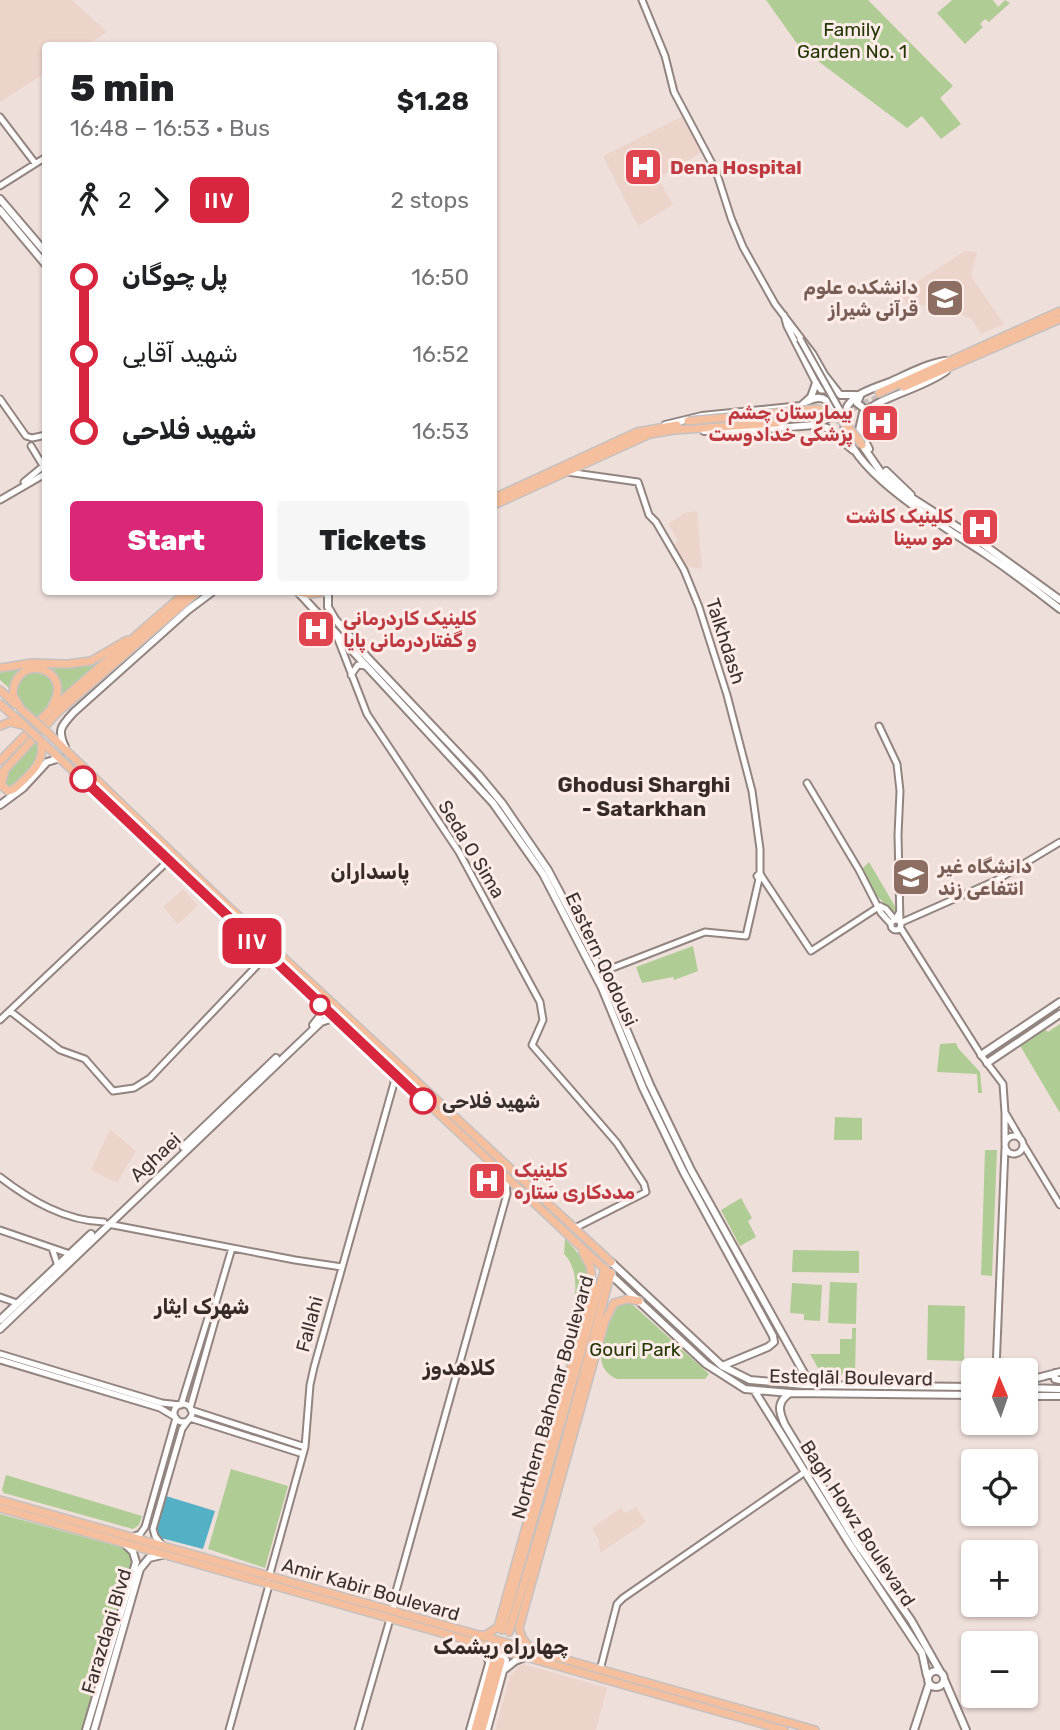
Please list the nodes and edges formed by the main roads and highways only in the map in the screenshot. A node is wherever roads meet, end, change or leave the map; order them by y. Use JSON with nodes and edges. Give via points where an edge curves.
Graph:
{"nodes":[{"id":1,"x":0,"y":199,"type":"edge"},
{"id":2,"x":0,"y":210,"type":"edge"},
{"id":3,"x":42,"y":248,"type":"edge"},
{"id":4,"x":42,"y":261,"type":"edge"},
{"id":5,"x":1060,"y":311,"type":"edge"},
{"id":6,"x":1060,"y":319,"type":"edge"},
{"id":7,"x":955,"y":362,"type":"junction"},
{"id":8,"x":816,"y":383,"type":"road end"},
{"id":9,"x":861,"y":394,"type":"junction"},
{"id":10,"x":880,"y":395,"type":"tunnel mouth"},
{"id":11,"x":805,"y":404,"type":"junction"},
{"id":12,"x":831,"y":406,"type":"junction"},
{"id":13,"x":866,"y":410,"type":"junction"},
{"id":14,"x":814,"y":425,"type":"junction"},
{"id":15,"x":657,"y":427,"type":"junction"},
{"id":16,"x":674,"y":430,"type":"junction"},
{"id":17,"x":859,"y":430,"type":"junction"},
{"id":18,"x":846,"y":434,"type":"junction"},
{"id":19,"x":862,"y":445,"type":"joint"},
{"id":20,"x":857,"y":453,"type":"junction"},
{"id":21,"x":497,"y":497,"type":"edge"},
{"id":22,"x":914,"y":500,"type":"junction"},
{"id":23,"x":497,"y":505,"type":"edge"},
{"id":24,"x":183,"y":595,"type":"edge"},
{"id":25,"x":194,"y":595,"type":"edge"},
{"id":26,"x":207,"y":595,"type":"edge"},
{"id":27,"x":301,"y":595,"type":"edge"},
{"id":28,"x":326,"y":595,"type":"edge"},
{"id":29,"x":1060,"y":600,"type":"edge"},
{"id":30,"x":328,"y":607,"type":"junction"},
{"id":31,"x":1060,"y":608,"type":"edge"},
{"id":32,"x":316,"y":610,"type":"junction"},
{"id":33,"x":134,"y":637,"type":"junction"},
{"id":34,"x":0,"y":668,"type":"edge"},
{"id":35,"x":0,"y":690,"type":"edge"},
{"id":36,"x":0,"y":704,"type":"edge"},
{"id":37,"x":21,"y":709,"type":"junction"},
{"id":38,"x":48,"y":712,"type":"junction"},
{"id":39,"x":0,"y":726,"type":"edge"},
{"id":40,"x":24,"y":726,"type":"junction"},
{"id":41,"x":41,"y":741,"type":"junction"},
{"id":42,"x":66,"y":749,"type":"junction"},
{"id":43,"x":60,"y":758,"type":"junction"},
{"id":44,"x":14,"y":759,"type":"junction"},
{"id":45,"x":0,"y":760,"type":"edge"},
{"id":46,"x":0,"y":775,"type":"edge"},
{"id":47,"x":495,"y":800,"type":"junction"},
{"id":48,"x":0,"y":805,"type":"edge"},
{"id":49,"x":317,"y":1002,"type":"junction"},
{"id":50,"x":1060,"y":1002,"type":"edge"},
{"id":51,"x":1047,"y":1011,"type":"junction"},
{"id":52,"x":1060,"y":1014,"type":"edge"},
{"id":53,"x":321,"y":1019,"type":"junction"},
{"id":54,"x":1053,"y":1019,"type":"junction"},
{"id":55,"x":336,"y":1020,"type":"junction"},
{"id":56,"x":623,"y":1028,"type":"junction"},
{"id":57,"x":981,"y":1055,"type":"road end"},
{"id":58,"x":987,"y":1063,"type":"road end"},
{"id":59,"x":461,"y":1123,"type":"junction"},
{"id":60,"x":455,"y":1130,"type":"junction"},
{"id":61,"x":106,"y":1223,"type":"junction"},
{"id":62,"x":579,"y":1247,"type":"junction"},
{"id":63,"x":611,"y":1262,"type":"junction"},
{"id":64,"x":604,"y":1269,"type":"junction"},
{"id":65,"x":611,"y":1275,"type":"junction"},
{"id":66,"x":639,"y":1301,"type":"junction"},
{"id":67,"x":765,"y":1304,"type":"junction"},
{"id":68,"x":757,"y":1308,"type":"junction"},
{"id":69,"x":593,"y":1312,"type":"junction"},
{"id":70,"x":0,"y":1320,"type":"edge"},
{"id":71,"x":584,"y":1320,"type":"junction"},
{"id":72,"x":605,"y":1321,"type":"junction"},
{"id":73,"x":0,"y":1329,"type":"edge"},
{"id":74,"x":595,"y":1332,"type":"junction"},
{"id":75,"x":586,"y":1338,"type":"junction"},
{"id":76,"x":722,"y":1366,"type":"junction"},
{"id":77,"x":580,"y":1369,"type":"junction"},
{"id":78,"x":1058,"y":1373,"type":"edge"},
{"id":79,"x":1038,"y":1378,"type":"edge"},
{"id":80,"x":1060,"y":1380,"type":"edge"},
{"id":81,"x":815,"y":1385,"type":"junction"},
{"id":82,"x":961,"y":1388,"type":"edge"},
{"id":83,"x":754,"y":1390,"type":"junction"},
{"id":84,"x":1038,"y":1390,"type":"edge"},
{"id":85,"x":927,"y":1391,"type":"junction"},
{"id":86,"x":790,"y":1393,"type":"junction"},
{"id":87,"x":1059,"y":1393,"type":"edge"},
{"id":88,"x":961,"y":1394,"type":"edge"},
{"id":89,"x":1038,"y":1395,"type":"edge"},
{"id":90,"x":570,"y":1408,"type":"junction"},
{"id":91,"x":780,"y":1409,"type":"junction"},
{"id":92,"x":767,"y":1411,"type":"junction"},
{"id":93,"x":554,"y":1429,"type":"junction"},
{"id":94,"x":574,"y":1435,"type":"junction"},
{"id":95,"x":788,"y":1438,"type":"junction"},
{"id":96,"x":558,"y":1490,"type":"junction"},
{"id":97,"x":1,"y":1504,"type":"edge"},
{"id":98,"x":548,"y":1504,"type":"junction"},
{"id":99,"x":127,"y":1541,"type":"junction"},
{"id":100,"x":164,"y":1551,"type":"junction"},
{"id":101,"x":870,"y":1566,"type":"junction"},
{"id":102,"x":137,"y":1568,"type":"junction"},
{"id":103,"x":269,"y":1581,"type":"junction"},
{"id":104,"x":392,"y":1615,"type":"junction"},
{"id":105,"x":519,"y":1628,"type":"junction"},
{"id":106,"x":503,"y":1630,"type":"junction"},
{"id":107,"x":474,"y":1638,"type":"junction"},
{"id":108,"x":532,"y":1654,"type":"junction"},
{"id":109,"x":495,"y":1662,"type":"junction"},
{"id":110,"x":587,"y":1670,"type":"junction"},
{"id":111,"x":503,"y":1671,"type":"junction"},
{"id":112,"x":928,"y":1676,"type":"junction"},
{"id":113,"x":943,"y":1676,"type":"junction"},
{"id":114,"x":929,"y":1684,"type":"junction"},
{"id":115,"x":938,"y":1687,"type":"junction"},
{"id":116,"x":957,"y":1711,"type":"junction"},
{"id":117,"x":798,"y":1728,"type":"edge"},
{"id":118,"x":86,"y":1730,"type":"edge"},
{"id":119,"x":94,"y":1730,"type":"edge"},
{"id":120,"x":473,"y":1730,"type":"edge"},
{"id":121,"x":484,"y":1730,"type":"edge"},
{"id":122,"x":784,"y":1730,"type":"edge"},
{"id":123,"x":815,"y":1730,"type":"edge"},
{"id":124,"x":914,"y":1730,"type":"edge"},
{"id":125,"x":966,"y":1730,"type":"edge"}],
"edges":[{"from":1,"to":3,"type":"main road"},
{"from":2,"to":4,"type":"main road"},
{"from":5,"to":7,"type":"main road"},
{"from":6,"to":7,"type":"main road"},
{"from":7,"to":9,"type":"main road","via":[[936,362]]},
{"from":7,"to":10,"type":"main road"},
{"from":7,"to":13,"type":"main road","via":[[935,379]]},
{"from":8,"to":11,"type":"main road"},
{"from":9,"to":12,"type":"main road","via":[[840,396],[826,377]]},
{"from":9,"to":13,"type":"main road","via":[[856,403]]},
{"from":9,"to":18,"type":"main road","via":[[847,407]]},
{"from":11,"to":12,"type":"main road","via":[[818,397]]},
{"from":11,"to":15,"type":"main road","via":[[691,417]]},
{"from":12,"to":14,"type":"main road","via":[[830,417]]},
{"from":13,"to":17,"type":"main road"},
{"from":14,"to":16,"type":"main road"},
{"from":14,"to":20,"type":"main road","via":[[827,428]]},
{"from":15,"to":16,"type":"main road","via":[[777,422]]},
{"from":15,"to":19,"type":"main road","bridge":true,"via":[[817,409],[847,424]]},
{"from":15,"to":21,"type":"main road","via":[[636,432]]},
{"from":16,"to":23,"type":"main road","via":[[647,435]]},
{"from":17,"to":18,"type":"main road","via":[[849,424]]},
{"from":17,"to":22,"type":"main road","via":[[873,458]]},
{"from":18,"to":20,"type":"main road"},
{"from":19,"to":22,"type":"main road","via":[[880,471]]},
{"from":20,"to":31,"type":"main road","via":[[899,496]]},
{"from":22,"to":29,"type":"main road"},
{"from":24,"to":33,"type":"main road"},
{"from":25,"to":44,"type":"main road","via":[[58,712]]},
{"from":26,"to":42,"type":"main road","via":[[74,712],[61,729]]},
{"from":27,"to":32,"type":"main road","name":"Eastern Qodousi"},
{"from":28,"to":30,"type":"main road"},
{"from":30,"to":32,"type":"main road","name":"Eastern Qodousi","via":[[319,601]]},
{"from":30,"to":47,"type":"main road","name":"Eastern Qodousi","via":[[367,657],[478,774]]},
{"from":32,"to":47,"type":"main road","name":"Eastern Qodousi"},
{"from":33,"to":34,"type":"main road","via":[[97,659]]},
{"from":33,"to":38,"type":"main road"},
{"from":35,"to":37,"type":"main road"},
{"from":36,"to":40,"type":"main road","name":"Esteqlāl Boulevard"},
{"from":37,"to":38,"type":"main road","via":[[13,695],[14,684],[23,672],[36,668],[50,674],[57,684],[57,697]]},
{"from":37,"to":42,"type":"main road","bridge":true},
{"from":38,"to":45,"type":"main road"},
{"from":39,"to":40,"type":"main road","via":[[10,722]]},
{"from":40,"to":41,"type":"main road","name":"Esteqlāl Boulevard","bridge":true},
{"from":41,"to":43,"type":"main road","name":"Esteqlāl Boulevard"},
{"from":41,"to":44,"type":"main road","via":[[40,762],[8,790],[1,782]]},
{"from":42,"to":59,"type":"main road"},
{"from":43,"to":48,"type":"main road","via":[[47,762]]},
{"from":43,"to":49,"type":"main road","name":"Esteqlāl Boulevard"},
{"from":44,"to":46,"type":"main road"},
{"from":47,"to":56,"type":"main road","name":"Eastern Qodousi","via":[[543,874]]},
{"from":47,"to":56,"type":"main road","name":"Eastern Qodousi","via":[[548,870],[602,972]]},
{"from":49,"to":53,"type":"main road"},
{"from":49,"to":55,"type":"main road","name":"Esteqlāl Boulevard"},
{"from":50,"to":51,"type":"main road"},
{"from":51,"to":54,"type":"main road"},
{"from":51,"to":57,"type":"main road"},
{"from":52,"to":54,"type":"main road"},
{"from":53,"to":55,"type":"main road"},
{"from":53,"to":61,"type":"main road","name":"Aghaei"},
{"from":54,"to":58,"type":"main road"},
{"from":55,"to":60,"type":"main road","name":"Esteqlāl Boulevard"},
{"from":56,"to":67,"type":"main road","name":"Eastern Qodousi","via":[[667,1123]]},
{"from":56,"to":68,"type":"main road","name":"Eastern Qodousi","via":[[643,1088]]},
{"from":59,"to":60,"type":"main road"},
{"from":59,"to":63,"type":"main road"},
{"from":60,"to":62,"type":"main road","name":"Esteqlāl Boulevard"},
{"from":61,"to":70,"type":"main road","name":"Aghaei"},
{"from":61,"to":73,"type":"main road","name":"Aghaei"},
{"from":62,"to":64,"type":"main road","name":"Esteqlāl Boulevard"},
{"from":62,"to":71,"type":"main road","via":[[593,1277]]},
{"from":63,"to":64,"type":"main road","name":"Northern Bahonar Boulevard"},
{"from":63,"to":65,"type":"main road","name":"Northern Bahonar Boulevard"},
{"from":63,"to":76,"type":"main road","name":"Esteqlāl Boulevard"},
{"from":64,"to":65,"type":"main road","name":"Esteqlāl Boulevard"},
{"from":64,"to":69,"type":"main road","name":"Northern Bahonar Boulevard"},
{"from":65,"to":66,"type":"main road","name":"Esteqlāl Boulevard"},
{"from":65,"to":74,"type":"main road","name":"Northern Bahonar Boulevard"},
{"from":66,"to":72,"type":"main road","via":[[614,1303]]},
{"from":66,"to":83,"type":"main road","name":"Esteqlāl Boulevard","via":[[706,1364],[735,1384]]},
{"from":67,"to":68,"type":"main road"},
{"from":67,"to":81,"type":"main road","name":"Eastern Qodousi"},
{"from":68,"to":76,"type":"main road","name":"Eastern Qodousi","via":[[774,1342]]},
{"from":69,"to":71,"type":"main road"},
{"from":69,"to":75,"type":"main road","name":"Northern Bahonar Boulevard"},
{"from":71,"to":75,"type":"main road"},
{"from":71,"to":93,"type":"main road"},
{"from":72,"to":74,"type":"main road"},
{"from":72,"to":94,"type":"main road"},
{"from":74,"to":77,"type":"main road","name":"Northern Bahonar Boulevard"},
{"from":75,"to":77,"type":"main road","name":"Northern Bahonar Boulevard"},
{"from":76,"to":81,"type":"main road","name":"Esteqlāl Boulevard","via":[[750,1380]]},
{"from":77,"to":90,"type":"main road","name":"Northern Bahonar Boulevard"},
{"from":78,"to":79,"type":"main road"},
{"from":78,"to":80,"type":"main road","via":[[1055,1379]]},
{"from":81,"to":85,"type":"main road","name":"Esteqlāl Boulevard"},
{"from":82,"to":85,"type":"main road","name":"Esteqlāl Boulevard"},
{"from":83,"to":86,"type":"main road","name":"Esteqlāl Boulevard"},
{"from":83,"to":92,"type":"main road","name":"Bagh Howz Boulevard"},
{"from":84,"to":87,"type":"main road"},
{"from":85,"to":86,"type":"main road","name":"Esteqlāl Boulevard"},
{"from":85,"to":88,"type":"main road","name":"Esteqlāl Boulevard"},
{"from":86,"to":91,"type":"main road","via":[[783,1397]]},
{"from":87,"to":89,"type":"main road"},
{"from":90,"to":93,"type":"main road"},
{"from":90,"to":94,"type":"main road"},
{"from":90,"to":98,"type":"main road","name":"Northern Bahonar Boulevard"},
{"from":90,"to":106,"type":"main road","name":"Northern Bahonar Boulevard"},
{"from":91,"to":92,"type":"main road","via":[[773,1406]]},
{"from":91,"to":95,"type":"main road","name":"Bagh Howz Boulevard"},
{"from":92,"to":95,"type":"main road","name":"Bagh Howz Boulevard"},
{"from":93,"to":106,"type":"main road"},
{"from":94,"to":96,"type":"main road"},
{"from":95,"to":101,"type":"main road","name":"Bagh Howz Boulevard"},
{"from":95,"to":101,"type":"main road","name":"Bagh Howz Boulevard","via":[[805,1472]]},
{"from":96,"to":98,"type":"main road"},
{"from":96,"to":105,"type":"main road"},
{"from":97,"to":99,"type":"main road","name":"Amir Kabir Boulevard"},
{"from":98,"to":106,"type":"main road","name":"Northern Bahonar Boulevard"},
{"from":99,"to":100,"type":"main road","name":"Amir Kabir Boulevard"},
{"from":99,"to":102,"type":"main road"},
{"from":100,"to":102,"type":"main road","name":"Farazdaqi Blvd"},
{"from":100,"to":103,"type":"main road","name":"Amir Kabir Boulevard"},
{"from":101,"to":112,"type":"main road","name":"Bagh Howz Boulevard","via":[[922,1653]]},
{"from":101,"to":113,"type":"main road","name":"Bagh Howz Boulevard","via":[[911,1620]]},
{"from":102,"to":118,"type":"main road"},
{"from":102,"to":119,"type":"main road","name":"Farazdaqi Blvd"},
{"from":103,"to":104,"type":"main road","name":"Amir Kabir Boulevard"},
{"from":103,"to":104,"type":"main road","name":"Amir Kabir Boulevard","via":[[380,1608]]},
{"from":104,"to":107,"type":"main road","name":"Amir Kabir Boulevard"},
{"from":105,"to":106,"type":"main road","via":[[512,1640],[499,1637]]},
{"from":105,"to":108,"type":"main road"},
{"from":106,"to":107,"type":"main road"},
{"from":107,"to":108,"type":"main road","name":"Amir Kabir Boulevard"},
{"from":107,"to":109,"type":"main road"},
{"from":108,"to":110,"type":"main road","name":"Amir Kabir Boulevard"},
{"from":108,"to":111,"type":"main road"},
{"from":109,"to":111,"type":"main road","via":[[494,1655],[502,1655],[506,1660]]},
{"from":109,"to":120,"type":"main road"},
{"from":109,"to":121,"type":"main road"},
{"from":110,"to":117,"type":"main road","name":"Amir Kabir Boulevard"},
{"from":110,"to":122,"type":"main road","name":"Amir Kabir Boulevard"},
{"from":111,"to":121,"type":"main road"},
{"from":112,"to":113,"type":"main road","via":[[933,1671]]},
{"from":112,"to":114,"type":"main road","name":"Bagh Howz Boulevard"},
{"from":113,"to":115,"type":"main road"},
{"from":113,"to":116,"type":"main road","name":"Bagh Howz Boulevard"},
{"from":114,"to":115,"type":"main road"},
{"from":114,"to":124,"type":"main road"},
{"from":115,"to":116,"type":"main road","name":"Bagh Howz Boulevard"},
{"from":116,"to":125,"type":"main road","name":"Bagh Howz Boulevard"},
{"from":117,"to":123,"type":"main road","name":"Amir Kabir Boulevard"}]}
